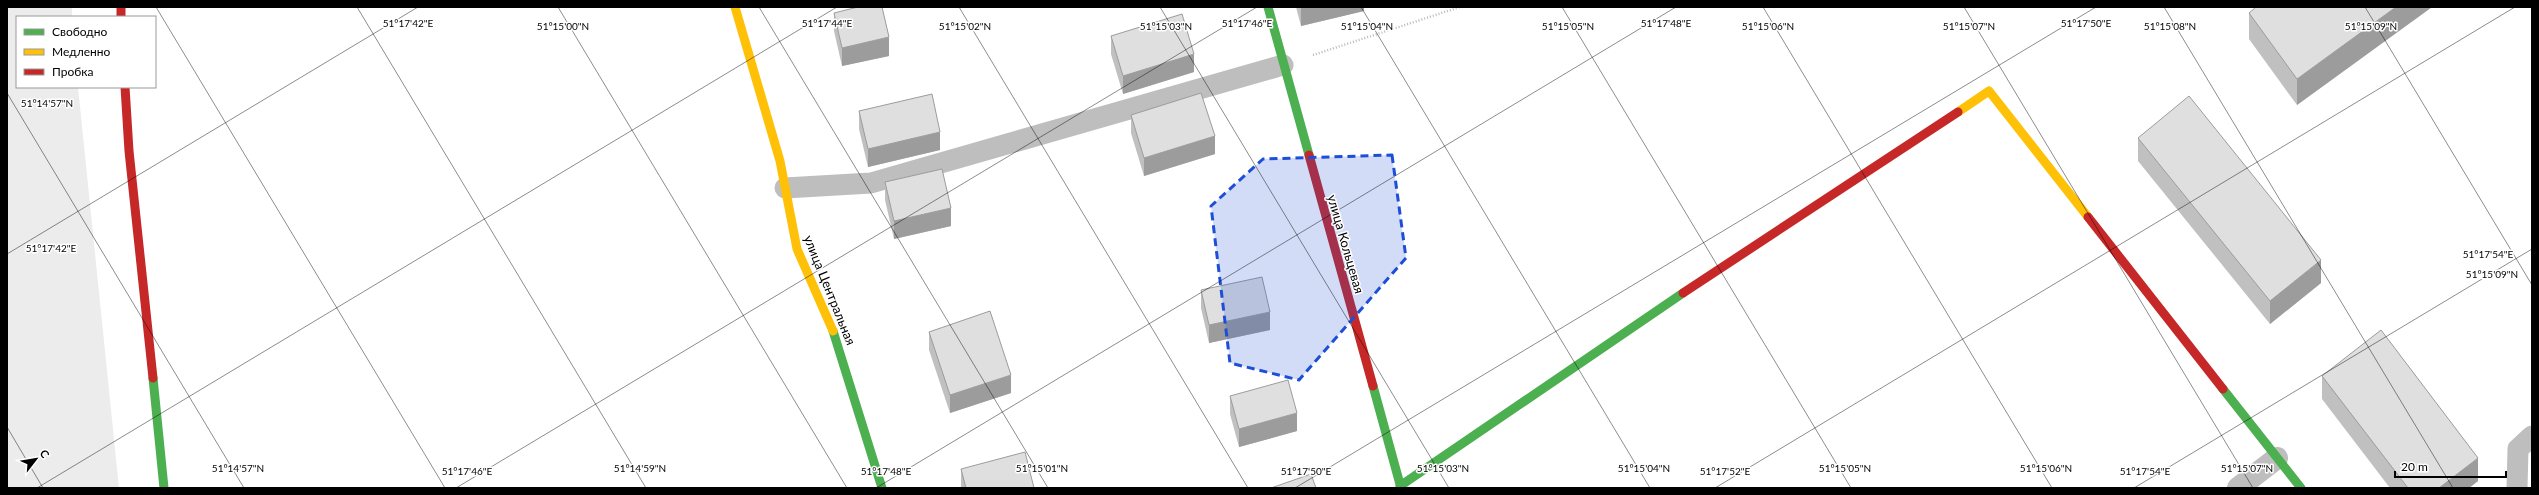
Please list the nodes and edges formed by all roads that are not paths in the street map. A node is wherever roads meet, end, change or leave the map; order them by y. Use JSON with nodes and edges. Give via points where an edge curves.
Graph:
{"nodes":[{"id":1,"x":735,"y":7,"type":"edge"},
{"id":2,"x":1268,"y":7,"type":"edge"},
{"id":3,"x":1283,"y":66,"type":"junction"},
{"id":4,"x":125,"y":88,"type":"edge"},
{"id":5,"x":785,"y":188,"type":"junction"},
{"id":6,"x":2532,"y":436,"type":"edge"},
{"id":7,"x":2277,"y":458,"type":"junction"},
{"id":8,"x":1400,"y":487,"type":"edge"},
{"id":9,"x":164,"y":488,"type":"edge"},
{"id":10,"x":882,"y":488,"type":"edge"},
{"id":11,"x":2238,"y":488,"type":"edge"},
{"id":12,"x":2301,"y":488,"type":"edge"},
{"id":13,"x":2517,"y":488,"type":"edge"}],
"edges":[{"from":1,"to":5,"type":"street","name":"улица Центральная","via":[[780,161]]},
{"from":2,"to":3,"type":"street","name":"улица Кольцевая"},
{"from":3,"to":5,"type":"lane","via":[[871,183]]},
{"from":3,"to":8,"type":"street","name":"улица Кольцевая"},
{"from":4,"to":9,"type":"street","via":[[129,151]]},
{"from":5,"to":10,"type":"street","name":"улица Центральная","via":[[797,250],[839,342]]},
{"from":6,"to":13,"type":"lane","via":[[2518,449]]},
{"from":7,"to":8,"type":"street","via":[[1989,91],[1587,357]]},
{"from":7,"to":11,"type":"street"},
{"from":7,"to":12,"type":"street"}]}
